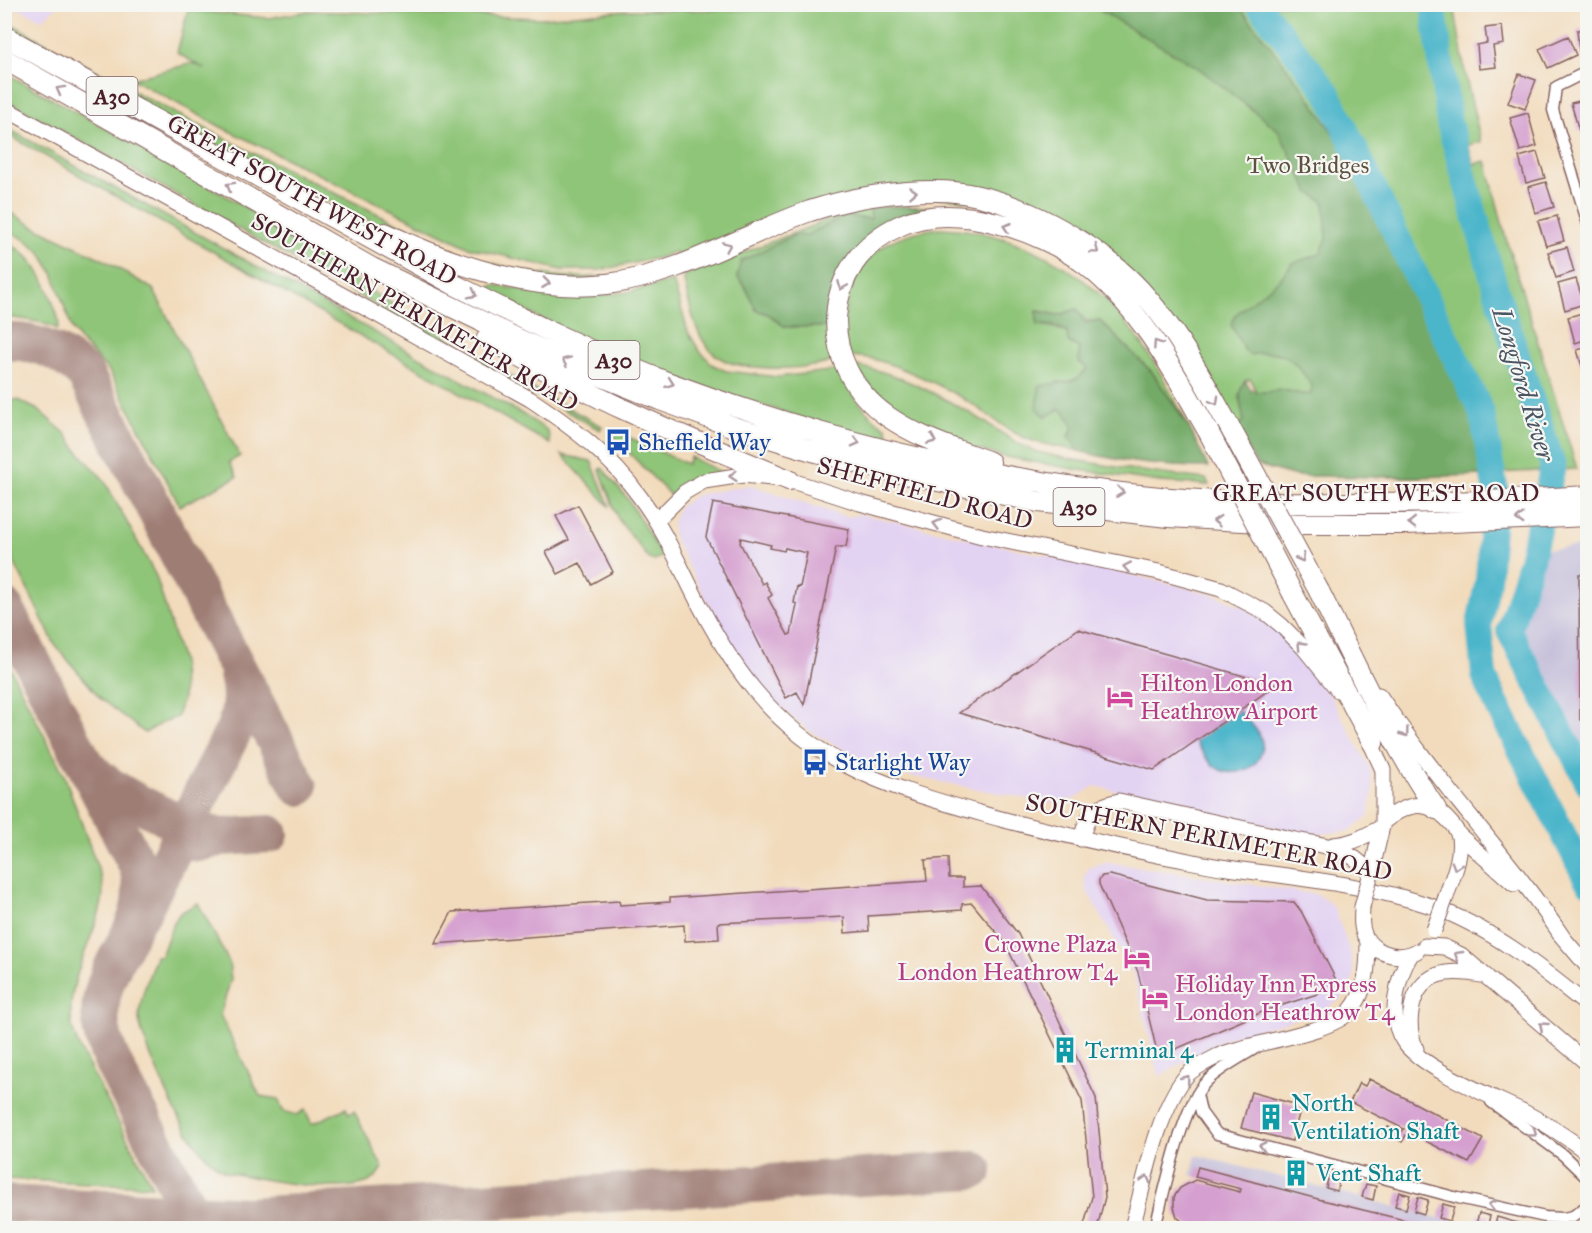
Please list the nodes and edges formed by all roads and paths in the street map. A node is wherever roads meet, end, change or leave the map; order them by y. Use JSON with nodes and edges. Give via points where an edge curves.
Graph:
{"nodes":[{"id":1,"x":4,"y":36,"type":"edge"},
{"id":2,"x":4,"y":59,"type":"edge"},
{"id":3,"x":1587,"y":71,"type":"edge"},
{"id":4,"x":4,"y":108,"type":"edge"},
{"id":5,"x":219,"y":155,"type":"junction"},
{"id":6,"x":1587,"y":224,"type":"edge"},
{"id":7,"x":372,"y":268,"type":"junction"},
{"id":8,"x":789,"y":480,"type":"junction"},
{"id":9,"x":1041,"y":482,"type":"junction"},
{"id":10,"x":1583,"y":496,"type":"edge"},
{"id":11,"x":1579,"y":517,"type":"edge"},
{"id":12,"x":656,"y":521,"type":"junction"},
{"id":13,"x":1349,"y":650,"type":"junction"},
{"id":14,"x":1372,"y":743,"type":"junction"},
{"id":15,"x":1436,"y":809,"type":"junction"},
{"id":16,"x":1382,"y":824,"type":"junction"},
{"id":17,"x":1458,"y":834,"type":"junction"},
{"id":18,"x":1081,"y":839,"type":"junction"},
{"id":19,"x":1330,"y":846,"type":"junction"},
{"id":20,"x":1371,"y":873,"type":"junction"},
{"id":21,"x":1564,"y":939,"type":"junction"},
{"id":22,"x":1368,"y":942,"type":"junction"},
{"id":23,"x":1425,"y":946,"type":"junction"},
{"id":24,"x":1411,"y":954,"type":"junction"},
{"id":25,"x":1535,"y":962,"type":"junction"},
{"id":26,"x":1587,"y":967,"type":"edge"},
{"id":27,"x":1485,"y":976,"type":"junction"},
{"id":28,"x":1587,"y":1006,"type":"edge"},
{"id":29,"x":1587,"y":1019,"type":"edge"},
{"id":30,"x":1263,"y":1043,"type":"junction"},
{"id":31,"x":1421,"y":1058,"type":"junction"},
{"id":32,"x":1587,"y":1064,"type":"edge"},
{"id":33,"x":1469,"y":1087,"type":"junction"},
{"id":34,"x":1197,"y":1094,"type":"junction"},
{"id":35,"x":1587,"y":1153,"type":"edge"},
{"id":36,"x":1587,"y":1179,"type":"edge"},
{"id":37,"x":1587,"y":1205,"type":"edge"},
{"id":38,"x":1132,"y":1228,"type":"edge"},
{"id":39,"x":1155,"y":1228,"type":"edge"}],
"edges":[{"from":1,"to":5,"type":"highway","number":"A30"},
{"from":7,"to":2,"type":"highway","name":"GREAT SOUTH WEST ROAD","number":"A30","one_way":true},
{"from":3,"to":6,"type":"street","via":[[1556,87],[1553,110]]},
{"from":4,"to":12,"type":"street","name":"SOUTHERN PERIMETER ROAD","via":[[530,399],[600,451]]},
{"from":5,"to":9,"type":"highway","number":"A30","one_way":true,"via":[[463,289],[666,381],[815,431]]},
{"from":5,"to":13,"type":"highway","one_way":true,"bridge":true,"via":[[396,239],[462,264],[514,278],[574,285],[614,283],[653,275],[809,212],[857,198],[937,190],[965,194],[1001,203],[1065,230],[1124,273],[1150,300],[1189,355]]},
{"from":7,"to":8,"type":"highway","via":[[580,389]]},
{"from":11,"to":7,"type":"highway","name":"GREAT SOUTH WEST ROAD","number":"A30","one_way":true,"via":[[1296,524],[1168,517],[1038,502],[886,470],[734,427],[586,370]]},
{"from":8,"to":12,"type":"street","one_way":true,"via":[[743,475],[704,481],[685,492]]},
{"from":14,"to":8,"type":"street","name":"SHEFFIELD ROAD","one_way":true,"via":[[1303,647],[1265,612],[1221,589],[1159,572],[982,536]]},
{"from":9,"to":10,"type":"highway","name":"GREAT SOUTH WEST ROAD","number":"A30","one_way":true,"via":[[1169,498],[1297,504]]},
{"from":14,"to":9,"type":"highway","one_way":true,"bridge":true,"via":[[1166,357],[1115,292],[1084,264],[1050,243],[995,223],[939,216],[919,219],[886,233],[861,253],[838,294],[838,344],[854,384],[870,402],[908,429]]},
{"from":12,"to":18,"type":"street","name":"SOUTHERN PERIMETER ROAD","via":[[711,626],[743,676],[759,697],[809,742],[846,765],[903,790]]},
{"from":13,"to":15,"type":"highway","via":[[1386,727]]},
{"from":13,"to":21,"type":"street","one_way":true,"via":[[1394,717]]},
{"from":14,"to":16,"type":"street","name":"SHEFFIELD ROAD","via":[[1383,770]]},
{"from":15,"to":16,"type":"street","via":[[1406,807]]},
{"from":15,"to":17,"type":"street"},
{"from":16,"to":19,"type":"street","via":[[1360,839]]},
{"from":16,"to":20,"type":"street","name":"SHEFFIELD ROAD"},
{"from":17,"to":21,"type":"street","via":[[1506,875]]},
{"from":17,"to":23,"type":"street","one_way":true,"bridge":true,"via":[[1459,857]]},
{"from":18,"to":19,"type":"street","via":[[1092,812],[1119,801]]},
{"from":18,"to":25,"type":"street","name":"SOUTHERN PERIMETER ROAD","via":[[1224,868],[1300,877],[1401,897],[1462,919]]},
{"from":19,"to":20,"type":"street","via":[[1353,856]]},
{"from":20,"to":22,"type":"street","name":"SHEFFIELD ROAD","bridge":true,"via":[[1362,907],[1362,927]]},
{"from":21,"to":26,"type":"street"},
{"from":22,"to":24,"type":"street","via":[[1392,956]]},
{"from":22,"to":30,"type":"street","via":[[1366,976],[1361,994],[1349,1012],[1326,1025]]},
{"from":23,"to":24,"type":"street"},
{"from":27,"to":23,"type":"street","one_way":true,"via":[[1461,955],[1444,947]]},
{"from":24,"to":31,"type":"street","via":[[1400,977],[1396,1018],[1404,1043]]},
{"from":25,"to":28,"type":"street","name":"SOUTHERN PERIMETER ROAD"},
{"from":25,"to":29,"type":"street","name":"SOUTHERN PERIMETER ROAD"},
{"from":27,"to":31,"type":"street","via":[[1451,972],[1420,987],[1409,1020]]},
{"from":32,"to":27,"type":"street","one_way":true},
{"from":30,"to":34,"type":"street","via":[[1206,1082]]},
{"from":38,"to":30,"type":"street","one_way":true,"via":[[1170,1100],[1188,1074],[1233,1049]]},
{"from":31,"to":33,"type":"street"},
{"from":33,"to":35,"type":"street","via":[[1524,1113]]},
{"from":33,"to":36,"type":"street","one_way":true,"via":[[1563,1155]]},
{"from":37,"to":34,"type":"street","one_way":true,"via":[[1573,1216],[1545,1217],[1217,1134],[1201,1113]]},
{"from":34,"to":39,"type":"street"}]}
